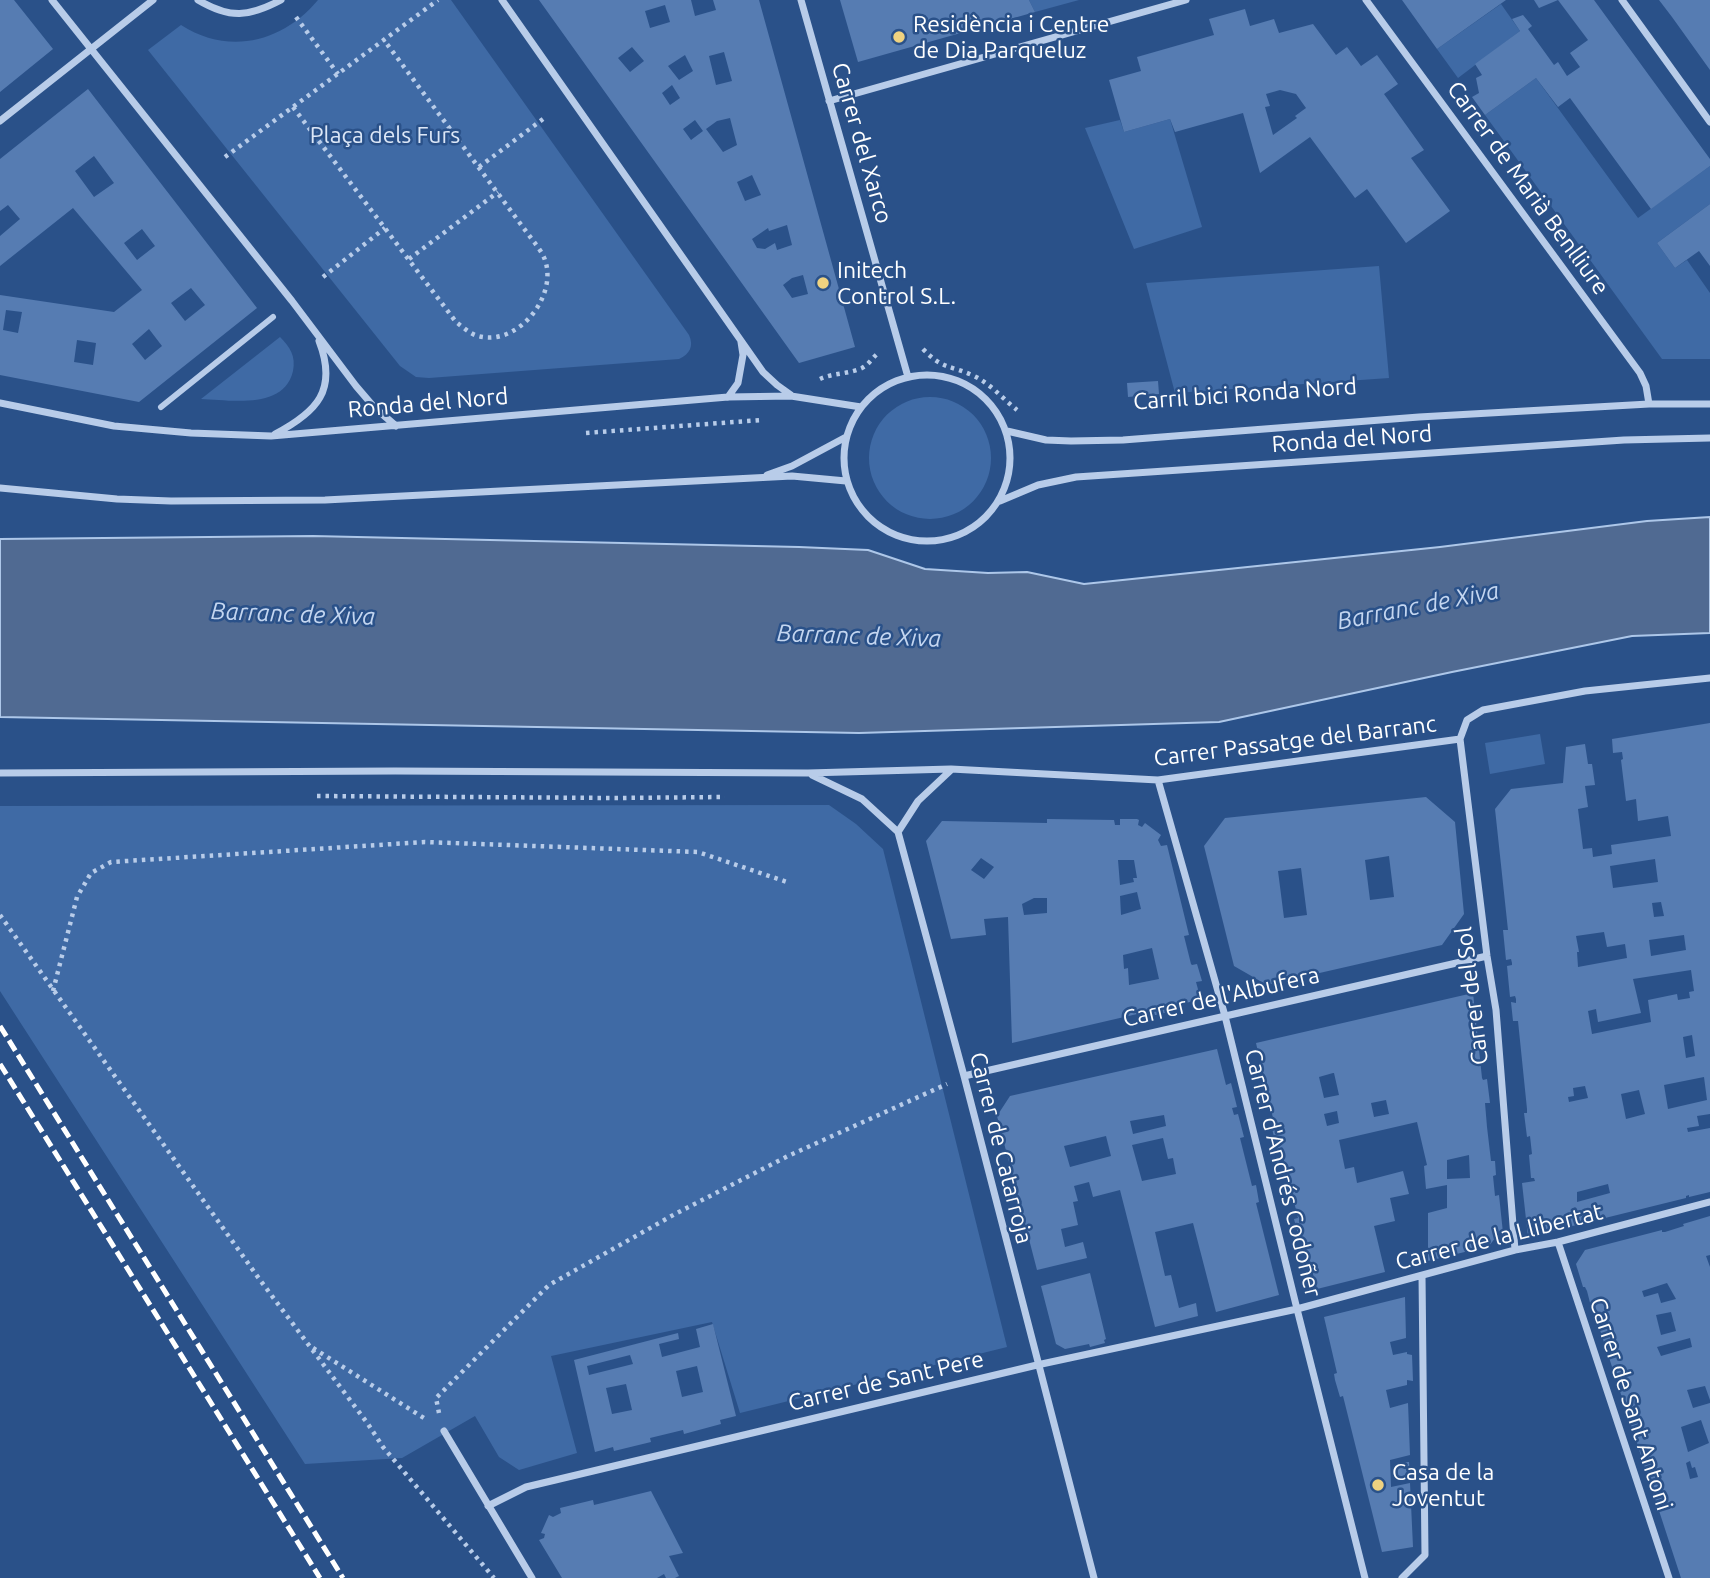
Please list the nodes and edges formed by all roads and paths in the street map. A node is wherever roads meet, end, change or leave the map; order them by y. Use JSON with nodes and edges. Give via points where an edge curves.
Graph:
{"nodes":[{"id":1,"x":52,"y":0,"type":"edge"},
{"id":2,"x":153,"y":0,"type":"edge"},
{"id":3,"x":198,"y":0,"type":"edge"},
{"id":4,"x":281,"y":0,"type":"edge"},
{"id":5,"x":438,"y":0,"type":"edge"},
{"id":6,"x":502,"y":0,"type":"edge"},
{"id":7,"x":801,"y":0,"type":"edge"},
{"id":8,"x":1186,"y":0,"type":"edge"},
{"id":9,"x":1366,"y":0,"type":"edge"},
{"id":10,"x":1622,"y":0,"type":"edge"},
{"id":11,"x":296,"y":18,"type":"dead end"},
{"id":12,"x":384,"y":40,"type":"junction"},
{"id":13,"x":90,"y":49,"type":"junction"},
{"id":14,"x":338,"y":74,"type":"junction"},
{"id":15,"x":829,"y":101,"type":"junction"},
{"id":16,"x":293,"y":107,"type":"junction"},
{"id":17,"x":543,"y":120,"type":"dead end"},
{"id":18,"x":0,"y":121,"type":"edge"},
{"id":19,"x":1710,"y":122,"type":"edge"},
{"id":20,"x":225,"y":157,"type":"dead end"},
{"id":21,"x":478,"y":167,"type":"junction"},
{"id":22,"x":498,"y":192,"type":"junction"},
{"id":23,"x":385,"y":229,"type":"junction"},
{"id":24,"x":409,"y":259,"type":"junction"},
{"id":25,"x":323,"y":277,"type":"dead end"},
{"id":26,"x":273,"y":317,"type":"dead end"},
{"id":27,"x":315,"y":330,"type":"junction"},
{"id":28,"x":741,"y":340,"type":"junction"},
{"id":29,"x":920,"y":344,"type":"dead end"},
{"id":30,"x":879,"y":352,"type":"dead end"},
{"id":31,"x":908,"y":377,"type":"junction"},
{"id":32,"x":817,"y":380,"type":"dead end"},
{"id":33,"x":791,"y":396,"type":"junction"},
{"id":34,"x":728,"y":397,"type":"junction"},
{"id":35,"x":0,"y":403,"type":"edge"},
{"id":36,"x":1649,"y":404,"type":"junction"},
{"id":37,"x":1710,"y":404,"type":"edge"},
{"id":38,"x":161,"y":407,"type":"dead end"},
{"id":39,"x":861,"y":407,"type":"junction"},
{"id":40,"x":1026,"y":415,"type":"dead end"},
{"id":41,"x":396,"y":426,"type":"junction"},
{"id":42,"x":1007,"y":431,"type":"junction"},
{"id":43,"x":271,"y":436,"type":"junction"},
{"id":44,"x":846,"y":437,"type":"junction"},
{"id":45,"x":1710,"y":438,"type":"edge"},
{"id":46,"x":760,"y":478,"type":"junction"},
{"id":47,"x":846,"y":481,"type":"junction"},
{"id":48,"x":0,"y":488,"type":"edge"},
{"id":49,"x":1000,"y":501,"type":"junction"},
{"id":50,"x":1710,"y":678,"type":"edge"},
{"id":51,"x":1460,"y":739,"type":"junction"},
{"id":52,"x":951,"y":769,"type":"junction"},
{"id":53,"x":0,"y":773,"type":"edge"},
{"id":54,"x":808,"y":773,"type":"junction"},
{"id":55,"x":1158,"y":780,"type":"junction"},
{"id":56,"x":392,"y":796,"type":"dead end"},
{"id":57,"x":735,"y":797,"type":"dead end"},
{"id":58,"x":898,"y":832,"type":"junction"},
{"id":59,"x":787,"y":882,"type":"dead end"},
{"id":60,"x":0,"y":915,"type":"edge"},
{"id":61,"x":1488,"y":956,"type":"junction"},
{"id":62,"x":53,"y":991,"type":"junction"},
{"id":63,"x":1225,"y":1016,"type":"junction"},
{"id":64,"x":964,"y":1076,"type":"junction"},
{"id":65,"x":1710,"y":1202,"type":"edge"},
{"id":66,"x":1558,"y":1242,"type":"junction"},
{"id":67,"x":1515,"y":1250,"type":"junction"},
{"id":68,"x":1422,"y":1275,"type":"junction"},
{"id":69,"x":1297,"y":1309,"type":"junction"},
{"id":70,"x":310,"y":1346,"type":"junction"},
{"id":71,"x":1037,"y":1365,"type":"junction"},
{"id":72,"x":444,"y":1431,"type":"junction"},
{"id":73,"x":488,"y":1506,"type":"junction"},
{"id":74,"x":494,"y":1578,"type":"edge"},
{"id":75,"x":532,"y":1578,"type":"edge"},
{"id":76,"x":1094,"y":1578,"type":"edge"},
{"id":77,"x":1365,"y":1578,"type":"edge"},
{"id":78,"x":1402,"y":1578,"type":"edge"},
{"id":79,"x":1669,"y":1578,"type":"edge"}],
"edges":[{"from":1,"to":13,"type":"street"},
{"from":2,"to":13,"type":"street"},
{"from":3,"to":4,"type":"street","via":[[236,14],[260,11]]},
{"from":5,"to":12,"type":"path"},
{"from":6,"to":28,"type":"street"},
{"from":7,"to":15,"type":"street","name":"Carrer del Xarco"},
{"from":8,"to":15,"type":"street"},
{"from":9,"to":36,"type":"street","name":"Carrer de Marià Benlliure","via":[[1640,373]]},
{"from":10,"to":19,"type":"street"},
{"from":11,"to":14,"type":"path"},
{"from":12,"to":14,"type":"path"},
{"from":12,"to":21,"type":"path"},
{"from":13,"to":18,"type":"street"},
{"from":13,"to":27,"type":"street"},
{"from":14,"to":16,"type":"path"},
{"from":15,"to":31,"type":"street","name":"Carrer del Xarco"},
{"from":16,"to":20,"type":"path"},
{"from":16,"to":23,"type":"path"},
{"from":17,"to":21,"type":"path"},
{"from":21,"to":22,"type":"path"},
{"from":22,"to":24,"type":"path"},
{"from":22,"to":24,"type":"path","via":[[545,260],[544,297],[522,323],[506,335],[492,338],[467,331]]},
{"from":23,"to":24,"type":"path"},
{"from":23,"to":25,"type":"path"},
{"from":26,"to":38,"type":"street"},
{"from":27,"to":41,"type":"street","via":[[374,407]]},
{"from":27,"to":43,"type":"street","via":[[327,375],[322,393],[313,409]]},
{"from":28,"to":33,"type":"street","via":[[763,372]]},
{"from":28,"to":34,"type":"street","via":[[738,383]]},
{"from":29,"to":40,"type":"path","via":[[943,366],[990,386]]},
{"from":30,"to":32,"type":"path","via":[[863,368]]},
{"from":31,"to":39,"type":"street","via":[[882,388]]},
{"from":31,"to":42,"type":"street","via":[[933,375],[957,380],[979,392],[995,406]]},
{"from":33,"to":34,"type":"street","name":"Ronda del Nord"},
{"from":33,"to":39,"type":"street","name":"Ronda del Nord"},
{"from":34,"to":41,"type":"street","name":"Ronda del Nord"},
{"from":35,"to":43,"type":"street","name":"Ronda del Nord","via":[[114,426]]},
{"from":36,"to":37,"type":"street","name":"Ronda del Nord"},
{"from":36,"to":42,"type":"street","name":"Ronda del Nord","via":[[1123,440],[1046,440]]},
{"from":39,"to":44,"type":"street"},
{"from":41,"to":43,"type":"street","name":"Ronda del Nord"},
{"from":42,"to":49,"type":"street","via":[[1011,455]]},
{"from":44,"to":46,"type":"street"},
{"from":44,"to":47,"type":"street"},
{"from":45,"to":49,"type":"street","name":"Ronda del Nord","via":[[1076,477],[1038,485]]},
{"from":46,"to":47,"type":"street"},
{"from":46,"to":48,"type":"street","via":[[326,500],[171,501]]},
{"from":47,"to":49,"type":"street","via":[[858,506],[878,526],[903,538],[930,542],[958,536],[982,522]]},
{"from":50,"to":51,"type":"street","name":"Carrer Passatge del Barranc","via":[[1585,691],[1483,710],[1467,720]]},
{"from":51,"to":55,"type":"street","name":"Carrer Passatge del Barranc"},
{"from":51,"to":61,"type":"street","name":"Carrer del Sol"},
{"from":52,"to":54,"type":"street","name":"Carrer Passatge del Barranc"},
{"from":52,"to":55,"type":"street","name":"Carrer Passatge del Barranc"},
{"from":52,"to":58,"type":"street","via":[[918,801]]},
{"from":53,"to":54,"type":"street","name":"Carrer Passatge del Barranc"},
{"from":54,"to":58,"type":"street","via":[[862,799]]},
{"from":55,"to":63,"type":"street","name":"Carrer d'Andrés Codoñer"},
{"from":56,"to":57,"type":"path"},
{"from":58,"to":64,"type":"street","name":"Carrer de Catarroja"},
{"from":59,"to":62,"type":"path","via":[[698,852],[425,842],[111,862],[91,873],[77,897]]},
{"from":60,"to":62,"type":"path"},
{"from":61,"to":63,"type":"street","name":"Carrer de l'Albufera"},
{"from":61,"to":67,"type":"street","name":"Carrer del Sol"},
{"from":62,"to":70,"type":"path"},
{"from":63,"to":64,"type":"street","name":"Carrer de l'Albufera"},
{"from":63,"to":69,"type":"street","name":"Carrer d'Andrés Codoñer"},
{"from":64,"to":71,"type":"street","name":"Carrer de Catarroja"},
{"from":64,"to":72,"type":"path","via":[[788,1156],[549,1285],[436,1398]]},
{"from":65,"to":66,"type":"street","name":"Carrer de la Llibertat"},
{"from":66,"to":67,"type":"street","name":"Carrer de la Llibertat"},
{"from":66,"to":79,"type":"street","name":"Carrer de Sant Antoni"},
{"from":67,"to":68,"type":"street","name":"Carrer de la Llibertat"},
{"from":68,"to":69,"type":"street","name":"Carrer de la Llibertat"},
{"from":68,"to":78,"type":"street","via":[[1425,1555]]},
{"from":69,"to":71,"type":"street","name":"Carrer de Sant Pere"},
{"from":69,"to":77,"type":"street","name":"Carrer d'Andrés Codoñer"},
{"from":70,"to":72,"type":"path"},
{"from":70,"to":74,"type":"path","via":[[383,1447]]},
{"from":71,"to":73,"type":"street","name":"Carrer de Sant Pere","via":[[526,1487]]},
{"from":71,"to":76,"type":"street","name":"Carrer de Catarroja"},
{"from":72,"to":73,"type":"street"},
{"from":73,"to":75,"type":"street"}]}
